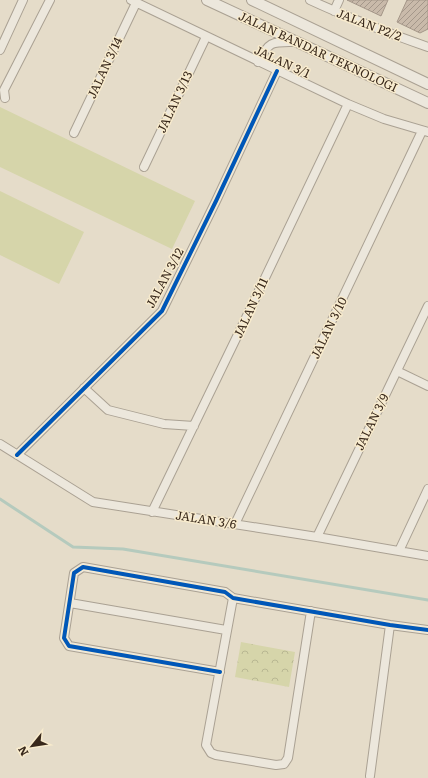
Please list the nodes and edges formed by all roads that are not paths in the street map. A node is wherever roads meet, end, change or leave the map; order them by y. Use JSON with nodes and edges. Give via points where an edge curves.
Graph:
{"nodes":[{"id":1,"x":23,"y":0,"type":"edge"},
{"id":2,"x":50,"y":0,"type":"edge"},
{"id":3,"x":207,"y":0,"type":"edge"},
{"id":4,"x":252,"y":0,"type":"edge"},
{"id":5,"x":310,"y":0,"type":"edge"},
{"id":6,"x":339,"y":0,"type":"edge"},
{"id":7,"x":133,"y":1,"type":"edge"},
{"id":8,"x":334,"y":11,"type":"junction"},
{"id":9,"x":325,"y":35,"type":"junction"},
{"id":10,"x":206,"y":37,"type":"junction"},
{"id":11,"x":297,"y":42,"type":"junction"},
{"id":12,"x":428,"y":47,"type":"edge"},
{"id":13,"x":0,"y":50,"type":"edge"},
{"id":14,"x":322,"y":54,"type":"junction"},
{"id":15,"x":258,"y":62,"type":"junction"},
{"id":16,"x":277,"y":71,"type":"junction"},
{"id":17,"x":428,"y":84,"type":"edge"},
{"id":18,"x":5,"y":98,"type":"dead end"},
{"id":19,"x":428,"y":103,"type":"edge"},
{"id":20,"x":348,"y":104,"type":"junction"},
{"id":21,"x":425,"y":131,"type":"edge"},
{"id":22,"x":74,"y":133,"type":"dead end"},
{"id":23,"x":144,"y":167,"type":"dead end"},
{"id":24,"x":428,"y":306,"type":"edge"},
{"id":25,"x":397,"y":371,"type":"junction"},
{"id":26,"x":428,"y":386,"type":"edge"},
{"id":27,"x":84,"y":388,"type":"junction"},
{"id":28,"x":194,"y":426,"type":"junction"},
{"id":29,"x":0,"y":444,"type":"edge"},
{"id":30,"x":17,"y":455,"type":"junction"},
{"id":31,"x":428,"y":489,"type":"edge"},
{"id":32,"x":152,"y":512,"type":"junction"},
{"id":33,"x":235,"y":524,"type":"junction"},
{"id":34,"x":317,"y":537,"type":"junction"},
{"id":35,"x":399,"y":551,"type":"junction"},
{"id":36,"x":428,"y":556,"type":"edge"},
{"id":37,"x":233,"y":598,"type":"junction"},
{"id":38,"x":70,"y":603,"type":"junction"},
{"id":39,"x":311,"y":610,"type":"junction"},
{"id":40,"x":390,"y":625,"type":"junction"},
{"id":41,"x":226,"y":630,"type":"junction"},
{"id":42,"x":428,"y":630,"type":"edge"},
{"id":43,"x":220,"y":672,"type":"junction"},
{"id":44,"x":370,"y":776,"type":"dead end"}],
"edges":[{"from":1,"to":13,"type":"street"},
{"from":2,"to":18,"type":"street","via":[[4,90]]},
{"from":3,"to":11,"type":"street","name":"JALAN BANDAR TEKNOLOGI"},
{"from":4,"to":9,"type":"street","name":"JALAN BANDAR TEKNOLOGI"},
{"from":5,"to":8,"type":"street","name":"JALAN P2/2"},
{"from":6,"to":8,"type":"street"},
{"from":7,"to":10,"type":"street","name":"JALAN 3/1"},
{"from":7,"to":22,"type":"street","name":"JALAN 3/14"},
{"from":8,"to":12,"type":"street","name":"JALAN P2/2"},
{"from":9,"to":14,"type":"street","via":[[329,49]]},
{"from":9,"to":17,"type":"street","name":"JALAN BANDAR TEKNOLOGI"},
{"from":10,"to":15,"type":"street","name":"JALAN 3/1"},
{"from":10,"to":23,"type":"street","name":"JALAN 3/13"},
{"from":11,"to":14,"type":"street","name":"JALAN BANDAR TEKNOLOGI"},
{"from":11,"to":15,"type":"street","via":[[271,43]]},
{"from":14,"to":19,"type":"street","name":"JALAN BANDAR TEKNOLOGI"},
{"from":15,"to":16,"type":"street","name":"JALAN 3/1"},
{"from":16,"to":20,"type":"street","name":"JALAN 3/1"},
{"from":16,"to":27,"type":"street","name":"JALAN 3/12","via":[[162,311]]},
{"from":20,"to":21,"type":"street","name":"JALAN 3/1","via":[[384,119]]},
{"from":20,"to":28,"type":"street","name":"JALAN 3/11"},
{"from":21,"to":33,"type":"street","name":"JALAN 3/10"},
{"from":24,"to":25,"type":"street","name":"JALAN 3/9"},
{"from":25,"to":26,"type":"street"},
{"from":25,"to":34,"type":"street","name":"JALAN 3/9"},
{"from":27,"to":28,"type":"street","via":[[108,410],[164,424]]},
{"from":27,"to":30,"type":"street","name":"JALAN 3/12"},
{"from":28,"to":32,"type":"street","name":"JALAN 3/11"},
{"from":29,"to":30,"type":"street","name":"JALAN 3/6"},
{"from":30,"to":32,"type":"street","name":"JALAN 3/6","via":[[93,502]]},
{"from":31,"to":35,"type":"street"},
{"from":32,"to":33,"type":"street","name":"JALAN 3/6"},
{"from":33,"to":34,"type":"street","name":"JALAN 3/6"},
{"from":34,"to":35,"type":"street","name":"JALAN 3/6"},
{"from":35,"to":36,"type":"street","name":"JALAN 3/6"},
{"from":37,"to":38,"type":"street","via":[[225,592],[83,567],[74,573]]},
{"from":37,"to":39,"type":"street"},
{"from":37,"to":41,"type":"street"},
{"from":38,"to":41,"type":"street"},
{"from":38,"to":43,"type":"street","via":[[64,638],[69,646]]},
{"from":39,"to":40,"type":"street"},
{"from":39,"to":43,"type":"street","via":[[288,758],[284,764],[276,765],[211,753],[206,745]]},
{"from":40,"to":42,"type":"street"},
{"from":40,"to":44,"type":"street"},
{"from":41,"to":43,"type":"street"}]}
